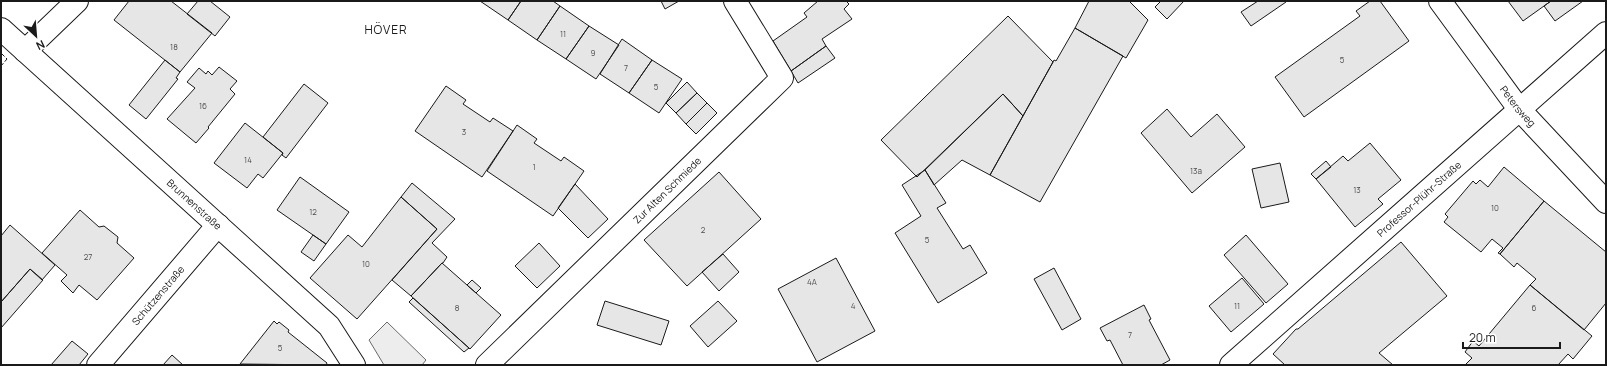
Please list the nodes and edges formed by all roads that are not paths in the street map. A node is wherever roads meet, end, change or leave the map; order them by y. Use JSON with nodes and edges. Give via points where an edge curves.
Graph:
{"nodes":[{"id":1,"x":77,"y":1,"type":"edge"},
{"id":2,"x":735,"y":1,"type":"edge"},
{"id":3,"x":1440,"y":1,"type":"edge"},
{"id":4,"x":1,"y":29,"type":"edge"},
{"id":5,"x":1606,"y":33,"type":"edge"},
{"id":6,"x":25,"y":51,"type":"junction"},
{"id":7,"x":1519,"y":109,"type":"junction"},
{"id":8,"x":1606,"y":202,"type":"edge"},
{"id":9,"x":218,"y":225,"type":"junction"},
{"id":10,"x":98,"y":365,"type":"edge"},
{"id":11,"x":354,"y":365,"type":"edge"},
{"id":12,"x":487,"y":365,"type":"edge"},
{"id":13,"x":1231,"y":365,"type":"edge"}],
"edges":[{"from":1,"to":6,"type":"street"},
{"from":2,"to":12,"type":"street","name":"Zur Alten Schmiede","via":[[782,78]]},
{"from":3,"to":7,"type":"street","name":"Petersweg"},
{"from":4,"to":6,"type":"street","name":"Brunnenstraße"},
{"from":5,"to":7,"type":"street","name":"Professor-Plühr-Straße"},
{"from":6,"to":9,"type":"street","name":"Brunnenstraße"},
{"from":7,"to":8,"type":"street","name":"Petersweg"},
{"from":7,"to":13,"type":"street","name":"Professor-Plühr-Straße"},
{"from":9,"to":10,"type":"street","name":"Schützenstraße"},
{"from":9,"to":11,"type":"street","name":"Brunnenstraße","via":[[329,326]]}]}
